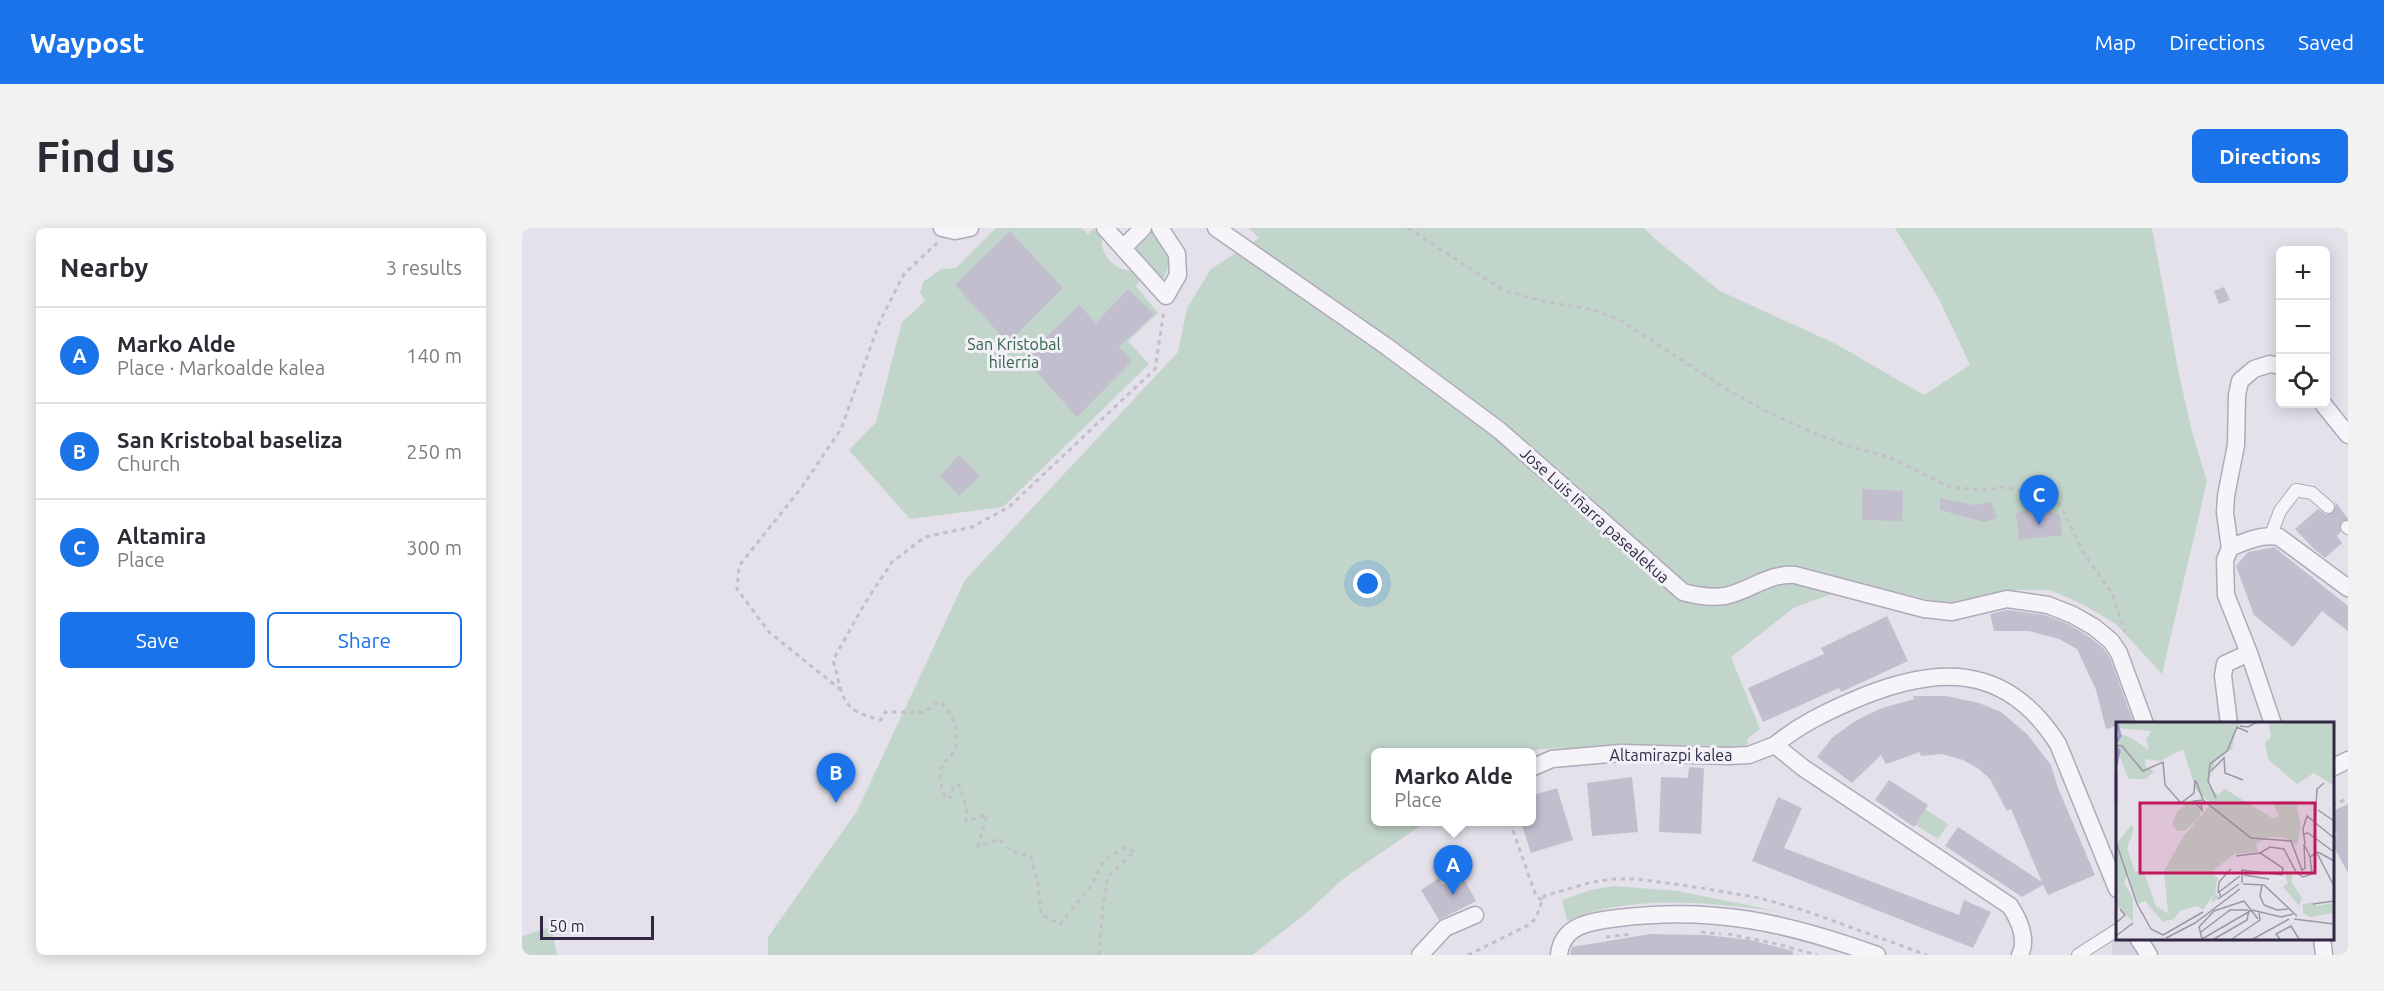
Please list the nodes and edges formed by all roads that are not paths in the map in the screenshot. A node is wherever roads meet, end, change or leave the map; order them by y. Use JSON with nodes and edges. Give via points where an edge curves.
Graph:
{"nodes":[{"id":1,"x":970,"y":228,"type":"edge"},
{"id":2,"x":1105,"y":228,"type":"edge"},
{"id":3,"x":1143,"y":228,"type":"edge"},
{"id":4,"x":1160,"y":228,"type":"edge"},
{"id":5,"x":1216,"y":228,"type":"edge"},
{"id":6,"x":946,"y":229,"type":"edge"},
{"id":7,"x":1123,"y":248,"type":"junction"},
{"id":8,"x":2276,"y":365,"type":"edge"},
{"id":9,"x":2326,"y":408,"type":"edge"},
{"id":10,"x":2348,"y":435,"type":"edge"},
{"id":11,"x":2328,"y":507,"type":"tunnel mouth"},
{"id":12,"x":2271,"y":535,"type":"junction"},
{"id":13,"x":2230,"y":548,"type":"junction"},
{"id":14,"x":2348,"y":588,"type":"edge"},
{"id":15,"x":2248,"y":653,"type":"junction"},
{"id":16,"x":2144,"y":722,"type":"edge"},
{"id":17,"x":2229,"y":722,"type":"edge"},
{"id":18,"x":2272,"y":722,"type":"edge"},
{"id":19,"x":1775,"y":745,"type":"junction"},
{"id":20,"x":1536,"y":766,"type":"edge"},
{"id":21,"x":2116,"y":887,"type":"edge"},
{"id":22,"x":1475,"y":915,"type":"dead end"},
{"id":23,"x":2116,"y":931,"type":"edge"},
{"id":24,"x":2139,"y":940,"type":"edge"},
{"id":25,"x":2322,"y":940,"type":"edge"},
{"id":26,"x":1420,"y":955,"type":"edge"},
{"id":27,"x":1559,"y":955,"type":"edge"},
{"id":28,"x":1877,"y":955,"type":"edge"},
{"id":29,"x":2020,"y":955,"type":"edge"},
{"id":30,"x":2078,"y":955,"type":"edge"},
{"id":31,"x":2149,"y":955,"type":"edge"},
{"id":32,"x":2324,"y":955,"type":"edge"}],
"edges":[{"from":1,"to":6,"type":"street"},
{"from":2,"to":7,"type":"street"},
{"from":3,"to":7,"type":"street"},
{"from":4,"to":7,"type":"street","via":[[1177,254],[1178,275],[1166,296]]},
{"from":5,"to":16,"type":"street","name":"Jose Luis Iñarra pasealekua","via":[[1499,430],[1683,592],[1702,597],[1725,596],[1782,574],[1924,609],[1952,612],[2007,599],[2048,605],[2094,627],[2111,641]]},
{"from":8,"to":13,"type":"street","via":[[2254,369],[2240,381],[2236,395],[2236,445],[2225,513]]},
{"from":9,"to":10,"type":"street"},
{"from":11,"to":12,"type":"street","via":[[2312,494],[2296,490],[2280,511]]},
{"from":12,"to":13,"type":"street"},
{"from":12,"to":14,"type":"street"},
{"from":13,"to":15,"type":"street","via":[[2225,560],[2226,595]]},
{"from":15,"to":17,"type":"street","via":[[2225,664]]},
{"from":15,"to":18,"type":"street"},
{"from":19,"to":20,"type":"street","name":"Altamirazpi kalea","via":[[1749,755],[1621,753],[1552,759]]},
{"from":19,"to":21,"type":"street","via":[[1795,729],[1883,687],[1955,676],[1980,680],[2027,704],[2045,722],[2058,744]]},
{"from":19,"to":29,"type":"street","via":[[2010,906],[2021,922]]},
{"from":22,"to":26,"type":"street","via":[[1445,927]]},
{"from":23,"to":30,"type":"street"},
{"from":24,"to":31,"type":"street"},
{"from":25,"to":32,"type":"street"},
{"from":27,"to":28,"type":"street","via":[[1564,938],[1586,922],[1656,913],[1747,918],[1814,933]]}]}
